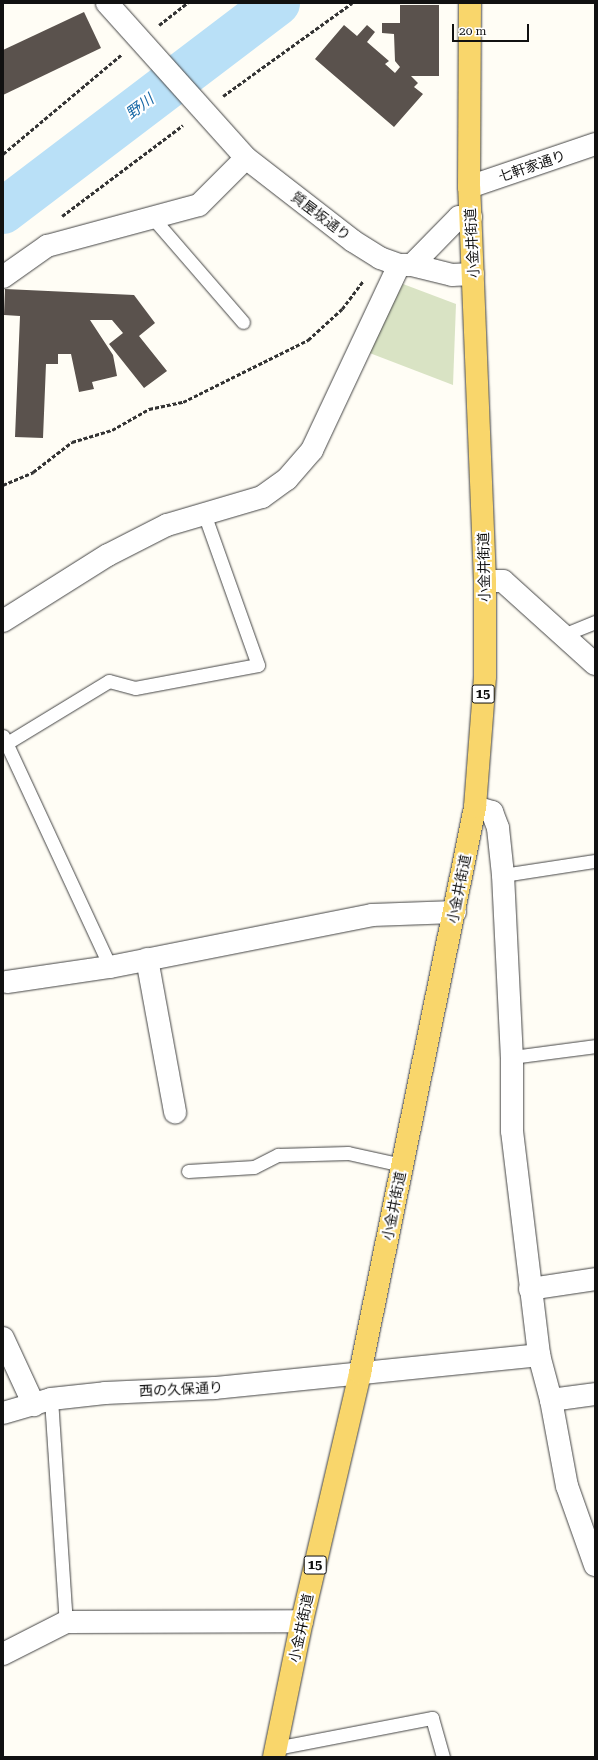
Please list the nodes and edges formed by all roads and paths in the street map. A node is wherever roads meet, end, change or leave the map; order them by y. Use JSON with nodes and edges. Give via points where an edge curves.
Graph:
{"nodes":[{"id":1,"x":108,"y":3,"type":"edge"},
{"id":2,"x":187,"y":3,"type":"edge"},
{"id":3,"x":352,"y":3,"type":"edge"},
{"id":4,"x":470,"y":3,"type":"edge"},
{"id":5,"x":142,"y":43,"type":"junction"},
{"id":6,"x":200,"y":108,"type":"junction"},
{"id":7,"x":595,"y":144,"type":"edge"},
{"id":8,"x":3,"y":154,"type":"edge"},
{"id":9,"x":246,"y":158,"type":"junction"},
{"id":10,"x":469,"y":187,"type":"junction"},
{"id":11,"x":152,"y":217,"type":"junction"},
{"id":12,"x":471,"y":217,"type":"junction"},
{"id":13,"x":59,"y":218,"type":"dead end"},
{"id":14,"x":397,"y":263,"type":"junction"},
{"id":15,"x":474,"y":274,"type":"junction"},
{"id":16,"x":3,"y":277,"type":"edge"},
{"id":17,"x":243,"y":322,"type":"dead end"},
{"id":18,"x":3,"y":485,"type":"edge"},
{"id":19,"x":204,"y":513,"type":"junction"},
{"id":20,"x":485,"y":581,"type":"junction"},
{"id":21,"x":3,"y":621,"type":"edge"},
{"id":22,"x":595,"y":622,"type":"edge"},
{"id":23,"x":563,"y":635,"type":"junction"},
{"id":24,"x":595,"y":664,"type":"edge"},
{"id":25,"x":5,"y":739,"type":"edge"},
{"id":26,"x":475,"y":807,"type":"junction"},
{"id":27,"x":595,"y":861,"type":"edge"},
{"id":28,"x":503,"y":875,"type":"junction"},
{"id":29,"x":455,"y":912,"type":"junction"},
{"id":30,"x":147,"y":959,"type":"junction"},
{"id":31,"x":110,"y":967,"type":"junction"},
{"id":32,"x":5,"y":983,"type":"edge"},
{"id":33,"x":595,"y":1046,"type":"edge"},
{"id":34,"x":512,"y":1057,"type":"junction"},
{"id":35,"x":175,"y":1112,"type":"dead end"},
{"id":36,"x":402,"y":1165,"type":"junction"},
{"id":37,"x":188,"y":1171,"type":"dead end"},
{"id":38,"x":595,"y":1279,"type":"edge"},
{"id":39,"x":530,"y":1289,"type":"junction"},
{"id":40,"x":3,"y":1338,"type":"edge"},
{"id":41,"x":539,"y":1355,"type":"junction"},
{"id":42,"x":360,"y":1373,"type":"junction"},
{"id":43,"x":595,"y":1394,"type":"edge"},
{"id":44,"x":551,"y":1400,"type":"junction"},
{"id":45,"x":42,"y":1402,"type":"junction"},
{"id":46,"x":3,"y":1413,"type":"edge"},
{"id":47,"x":593,"y":1552,"type":"edge"},
{"id":48,"x":302,"y":1621,"type":"junction"},
{"id":49,"x":66,"y":1622,"type":"junction"},
{"id":50,"x":3,"y":1654,"type":"edge"},
{"id":51,"x":275,"y":1753,"type":"edge"},
{"id":52,"x":443,"y":1757,"type":"edge"}],
"edges":[{"from":1,"to":5,"type":"street"},
{"from":2,"to":5,"type":"path"},
{"from":3,"to":6,"type":"path"},
{"from":4,"to":10,"type":"main road","name":"小金井街道","number":"15"},
{"from":5,"to":6,"type":"street","name":"質屋坂通り"},
{"from":5,"to":8,"type":"path"},
{"from":6,"to":9,"type":"street","name":"質屋坂通り"},
{"from":6,"to":13,"type":"path"},
{"from":7,"to":10,"type":"street","name":"七軒家通り"},
{"from":9,"to":11,"type":"street","via":[[200,205]]},
{"from":9,"to":14,"type":"street","name":"質屋坂通り"},
{"from":10,"to":12,"type":"main road","name":"小金井街道","number":"15"},
{"from":11,"to":16,"type":"street","via":[[47,246]]},
{"from":11,"to":17,"type":"lane"},
{"from":12,"to":14,"type":"street","via":[[459,217]]},
{"from":12,"to":15,"type":"main road","name":"小金井街道","number":"15"},
{"from":14,"to":15,"type":"street","name":"質屋坂通り","via":[[452,275]]},
{"from":14,"to":18,"type":"path","via":[[308,340],[183,402],[150,410],[112,430],[72,442],[33,472]]},
{"from":14,"to":19,"type":"street","via":[[312,450],[287,479],[262,498]]},
{"from":15,"to":20,"type":"main road","name":"小金井街道","number":"15"},
{"from":19,"to":21,"type":"street","via":[[167,525],[108,556]]},
{"from":19,"to":25,"type":"lane","via":[[258,665],[135,688],[109,681]]},
{"from":20,"to":23,"type":"street","via":[[502,581]]},
{"from":20,"to":26,"type":"main road","name":"小金井街道","number":"15","via":[[485,676]]},
{"from":22,"to":23,"type":"lane"},
{"from":23,"to":24,"type":"street"},
{"from":25,"to":31,"type":"lane"},
{"from":26,"to":28,"type":"street","via":[[492,812],[498,828]]},
{"from":26,"to":29,"type":"main road","name":"小金井街道","number":"15"},
{"from":27,"to":28,"type":"lane"},
{"from":28,"to":34,"type":"street"},
{"from":29,"to":30,"type":"street","via":[[372,915]]},
{"from":29,"to":36,"type":"main road","name":"小金井街道","number":"15"},
{"from":30,"to":31,"type":"street"},
{"from":30,"to":35,"type":"street"},
{"from":31,"to":32,"type":"street"},
{"from":33,"to":34,"type":"lane"},
{"from":34,"to":39,"type":"street","via":[[512,1131]]},
{"from":36,"to":37,"type":"lane","via":[[348,1153],[278,1155],[254,1167]]},
{"from":36,"to":42,"type":"main road","name":"小金井街道","number":"15"},
{"from":38,"to":39,"type":"street"},
{"from":39,"to":41,"type":"street"},
{"from":40,"to":45,"type":"street"},
{"from":41,"to":42,"type":"street","name":"西の久保通り"},
{"from":41,"to":44,"type":"street"},
{"from":42,"to":45,"type":"street","name":"西の久保通り","via":[[215,1388],[105,1393]]},
{"from":42,"to":48,"type":"main road","name":"小金井街道","number":"15"},
{"from":43,"to":44,"type":"street"},
{"from":44,"to":47,"type":"street","via":[[567,1486]]},
{"from":45,"to":46,"type":"street","name":"西の久保通り"},
{"from":45,"to":49,"type":"lane"},
{"from":48,"to":49,"type":"street"},
{"from":48,"to":51,"type":"main road","name":"小金井街道","number":"15"},
{"from":49,"to":50,"type":"street"},
{"from":51,"to":52,"type":"lane","via":[[432,1718]]}]}
